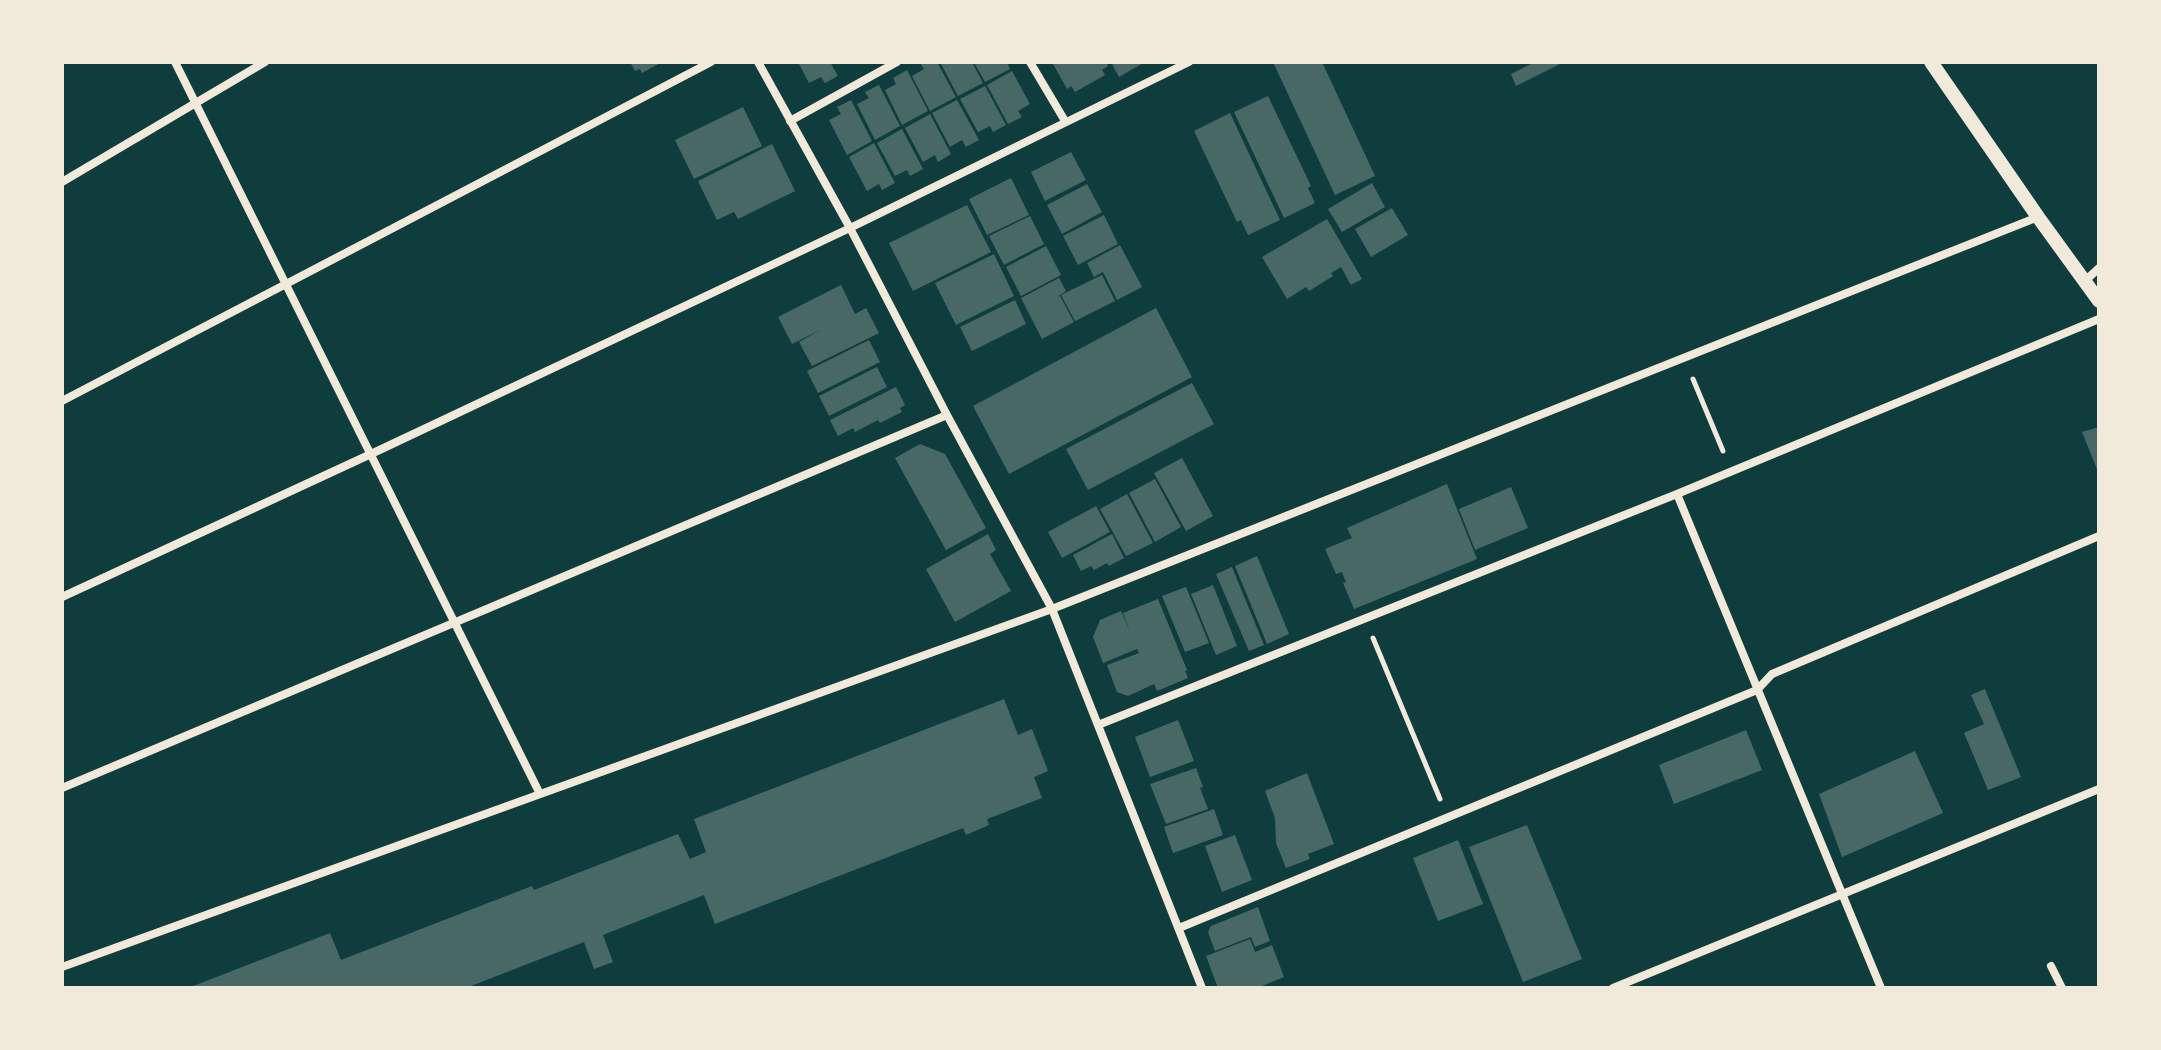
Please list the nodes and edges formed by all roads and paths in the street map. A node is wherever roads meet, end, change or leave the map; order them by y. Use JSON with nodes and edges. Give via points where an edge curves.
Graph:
{"nodes":[{"id":1,"x":175,"y":62,"type":"edge"},
{"id":2,"x":265,"y":62,"type":"edge"},
{"id":3,"x":711,"y":62,"type":"edge"},
{"id":4,"x":758,"y":62,"type":"edge"},
{"id":5,"x":897,"y":62,"type":"edge"},
{"id":6,"x":1030,"y":62,"type":"edge"},
{"id":7,"x":1931,"y":62,"type":"edge"},
{"id":8,"x":1184,"y":63,"type":"edge"},
{"id":9,"x":196,"y":102,"type":"junction"},
{"id":10,"x":790,"y":121,"type":"junction"},
{"id":11,"x":1065,"y":121,"type":"junction"},
{"id":12,"x":62,"y":182,"type":"edge"},
{"id":13,"x":2038,"y":217,"type":"junction"},
{"id":14,"x":850,"y":228,"type":"junction"},
{"id":15,"x":2099,"y":268,"type":"edge"},
{"id":16,"x":2085,"y":281,"type":"junction"},
{"id":17,"x":285,"y":284,"type":"junction"},
{"id":18,"x":2099,"y":301,"type":"edge"},
{"id":19,"x":2099,"y":319,"type":"edge"},
{"id":20,"x":1685,"y":359,"type":"junction"},
{"id":21,"x":62,"y":401,"type":"edge"},
{"id":22,"x":947,"y":415,"type":"junction"},
{"id":23,"x":371,"y":454,"type":"junction"},
{"id":24,"x":1731,"y":471,"type":"junction"},
{"id":25,"x":1677,"y":494,"type":"junction"},
{"id":26,"x":2099,"y":536,"type":"edge"},
{"id":27,"x":62,"y":597,"type":"edge"},
{"id":28,"x":1052,"y":609,"type":"junction"},
{"id":29,"x":1364,"y":619,"type":"junction"},
{"id":30,"x":454,"y":621,"type":"junction"},
{"id":31,"x":1757,"y":690,"type":"junction"},
{"id":32,"x":1098,"y":725,"type":"junction"},
{"id":33,"x":62,"y":788,"type":"edge"},
{"id":34,"x":2099,"y":789,"type":"edge"},
{"id":35,"x":540,"y":794,"type":"junction"},
{"id":36,"x":1447,"y":817,"type":"junction"},
{"id":37,"x":1843,"y":895,"type":"junction"},
{"id":38,"x":1179,"y":928,"type":"junction"},
{"id":39,"x":2051,"y":966,"type":"dead end"},
{"id":40,"x":62,"y":967,"type":"edge"},
{"id":41,"x":1202,"y":988,"type":"edge"},
{"id":42,"x":1613,"y":988,"type":"edge"},
{"id":43,"x":1881,"y":988,"type":"edge"},
{"id":44,"x":2062,"y":988,"type":"edge"}],
"edges":[{"from":1,"to":9,"type":"street"},
{"from":2,"to":9,"type":"street"},
{"from":3,"to":17,"type":"street"},
{"from":4,"to":10,"type":"street"},
{"from":5,"to":10,"type":"street"},
{"from":6,"to":11,"type":"street"},
{"from":7,"to":13,"type":"street"},
{"from":8,"to":11,"type":"street"},
{"from":9,"to":12,"type":"street"},
{"from":9,"to":17,"type":"street"},
{"from":10,"to":14,"type":"street"},
{"from":11,"to":14,"type":"street"},
{"from":13,"to":16,"type":"street"},
{"from":13,"to":20,"type":"street"},
{"from":14,"to":22,"type":"street"},
{"from":14,"to":23,"type":"street"},
{"from":15,"to":16,"type":"street"},
{"from":16,"to":18,"type":"street"},
{"from":17,"to":21,"type":"street"},
{"from":17,"to":23,"type":"street"},
{"from":19,"to":24,"type":"street"},
{"from":20,"to":24,"type":"path"},
{"from":20,"to":28,"type":"street"},
{"from":22,"to":28,"type":"street"},
{"from":22,"to":30,"type":"street"},
{"from":23,"to":27,"type":"street"},
{"from":23,"to":30,"type":"street"},
{"from":24,"to":25,"type":"street"},
{"from":25,"to":29,"type":"street"},
{"from":25,"to":31,"type":"street"},
{"from":26,"to":31,"type":"street","via":[[1772,674]]},
{"from":28,"to":32,"type":"street"},
{"from":28,"to":35,"type":"street"},
{"from":29,"to":32,"type":"street"},
{"from":29,"to":36,"type":"path"},
{"from":30,"to":33,"type":"street"},
{"from":30,"to":35,"type":"street"},
{"from":31,"to":36,"type":"street"},
{"from":31,"to":37,"type":"street"},
{"from":32,"to":38,"type":"street"},
{"from":34,"to":37,"type":"street"},
{"from":35,"to":40,"type":"street"},
{"from":36,"to":38,"type":"street"},
{"from":37,"to":42,"type":"street"},
{"from":37,"to":43,"type":"street"},
{"from":38,"to":41,"type":"street"},
{"from":39,"to":44,"type":"street"}]}
